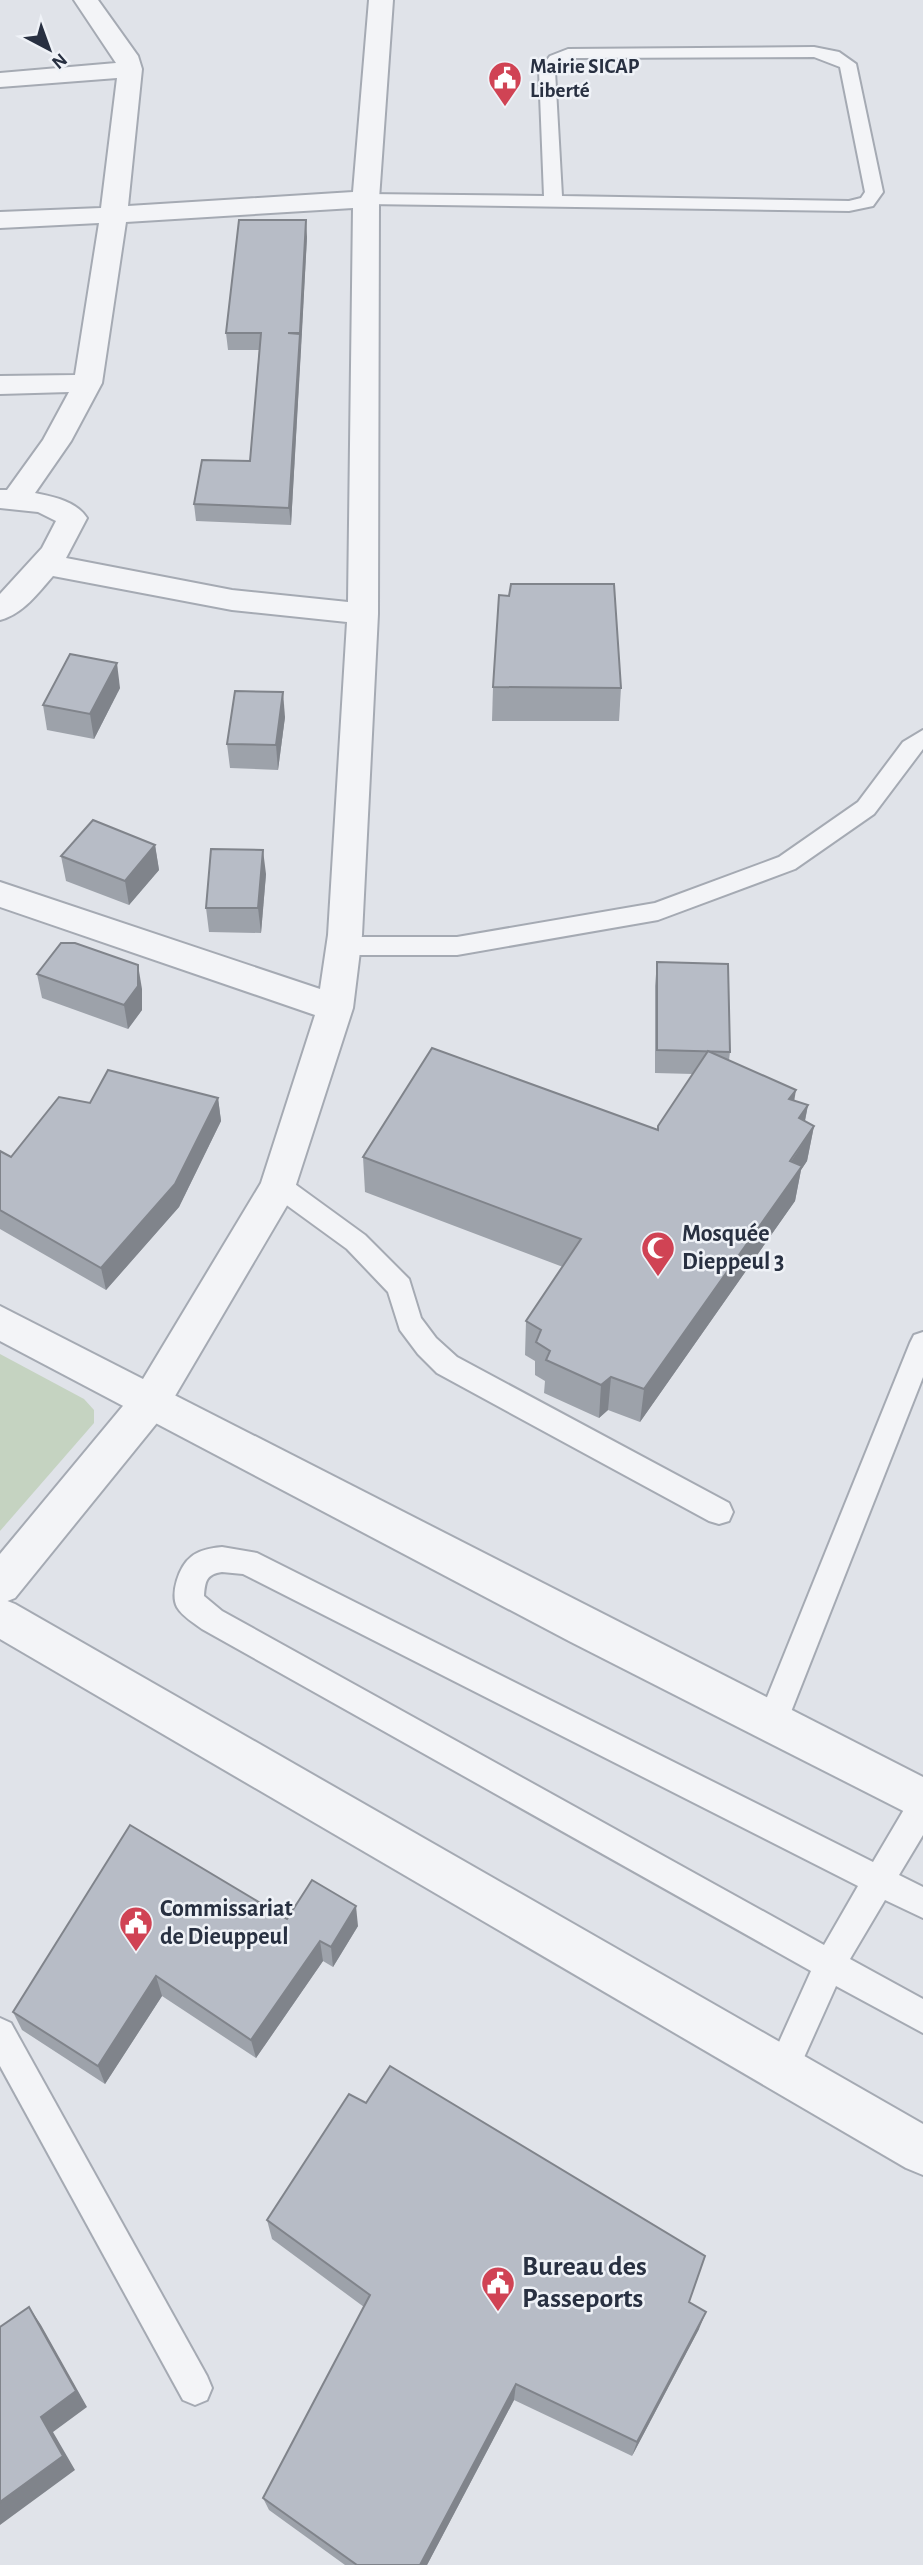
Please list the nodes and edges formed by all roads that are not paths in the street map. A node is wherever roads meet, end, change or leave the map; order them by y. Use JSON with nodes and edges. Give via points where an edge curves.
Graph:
{"nodes":[{"id":1,"x":86,"y":0,"type":"edge"},
{"id":2,"x":381,"y":0,"type":"edge"},
{"id":3,"x":130,"y":69,"type":"junction"},
{"id":4,"x":0,"y":80,"type":"edge"},
{"id":5,"x":366,"y":199,"type":"junction"},
{"id":6,"x":552,"y":201,"type":"junction"},
{"id":7,"x":111,"y":215,"type":"junction"},
{"id":8,"x":0,"y":220,"type":"edge"},
{"id":9,"x":88,"y":383,"type":"junction"},
{"id":10,"x":0,"y":385,"type":"edge"},
{"id":11,"x":8,"y":499,"type":"edge"},
{"id":12,"x":44,"y":564,"type":"junction"},
{"id":13,"x":0,"y":610,"type":"edge"},
{"id":14,"x":363,"y":614,"type":"junction"},
{"id":15,"x":923,"y":738,"type":"edge"},
{"id":16,"x":0,"y":894,"type":"edge"},
{"id":17,"x":343,"y":946,"type":"junction"},
{"id":18,"x":335,"y":1008,"type":"junction"},
{"id":19,"x":279,"y":1186,"type":"junction"},
{"id":20,"x":0,"y":1322,"type":"edge"},
{"id":21,"x":923,"y":1343,"type":"edge"},
{"id":22,"x":151,"y":1401,"type":"junction"},
{"id":23,"x":719,"y":1512,"type":"dead end"},
{"id":24,"x":0,"y":1585,"type":"edge"},
{"id":25,"x":0,"y":1618,"type":"edge"},
{"id":26,"x":772,"y":1722,"type":"junction"},
{"id":27,"x":923,"y":1800,"type":"edge"},
{"id":28,"x":923,"y":1806,"type":"edge"},
{"id":29,"x":881,"y":1880,"type":"junction"},
{"id":30,"x":923,"y":1903,"type":"edge"},
{"id":31,"x":830,"y":1964,"type":"junction"},
{"id":32,"x":923,"y":2017,"type":"edge"},
{"id":33,"x":0,"y":2034,"type":"edge"},
{"id":34,"x":782,"y":2071,"type":"junction"},
{"id":35,"x":923,"y":2151,"type":"edge"},
{"id":36,"x":195,"y":2388,"type":"dead end"}],
"edges":[{"from":1,"to":3,"type":"street","via":[[127,56]]},
{"from":2,"to":5,"type":"street"},
{"from":3,"to":4,"type":"street"},
{"from":3,"to":7,"type":"street"},
{"from":5,"to":6,"type":"lane"},
{"from":5,"to":7,"type":"street"},
{"from":5,"to":14,"type":"street"},
{"from":6,"to":6,"type":"lane","via":[[547,70],[556,60],[573,53],[814,52],[848,64],[874,192],[867,202],[849,206]]},
{"from":7,"to":8,"type":"street"},
{"from":7,"to":9,"type":"street"},
{"from":9,"to":10,"type":"street"},
{"from":9,"to":11,"type":"street","via":[[57,441]]},
{"from":11,"to":12,"type":"street","via":[[65,511],[72,518]]},
{"from":12,"to":13,"type":"street"},
{"from":12,"to":14,"type":"street","via":[[232,600]]},
{"from":14,"to":17,"type":"street"},
{"from":15,"to":17,"type":"lane","via":[[911,747],[866,808],[787,863],[658,911],[457,946]]},
{"from":16,"to":18,"type":"street"},
{"from":17,"to":18,"type":"street"},
{"from":18,"to":19,"type":"street"},
{"from":19,"to":22,"type":"street"},
{"from":19,"to":23,"type":"lane","via":[[356,1242],[400,1287],[409,1322],[447,1365]]},
{"from":20,"to":22,"type":"street"},
{"from":21,"to":26,"type":"lane"},
{"from":22,"to":24,"type":"street"},
{"from":22,"to":26,"type":"street"},
{"from":25,"to":34,"type":"street"},
{"from":26,"to":27,"type":"street"},
{"from":28,"to":29,"type":"lane"},
{"from":29,"to":30,"type":"lane"},
{"from":29,"to":31,"type":"lane"},
{"from":29,"to":31,"type":"lane","via":[[247,1562],[218,1557],[196,1569],[189,1583],[189,1602],[212,1620]]},
{"from":31,"to":32,"type":"lane"},
{"from":31,"to":34,"type":"lane"},
{"from":33,"to":36,"type":"lane"},
{"from":34,"to":35,"type":"street"}]}
